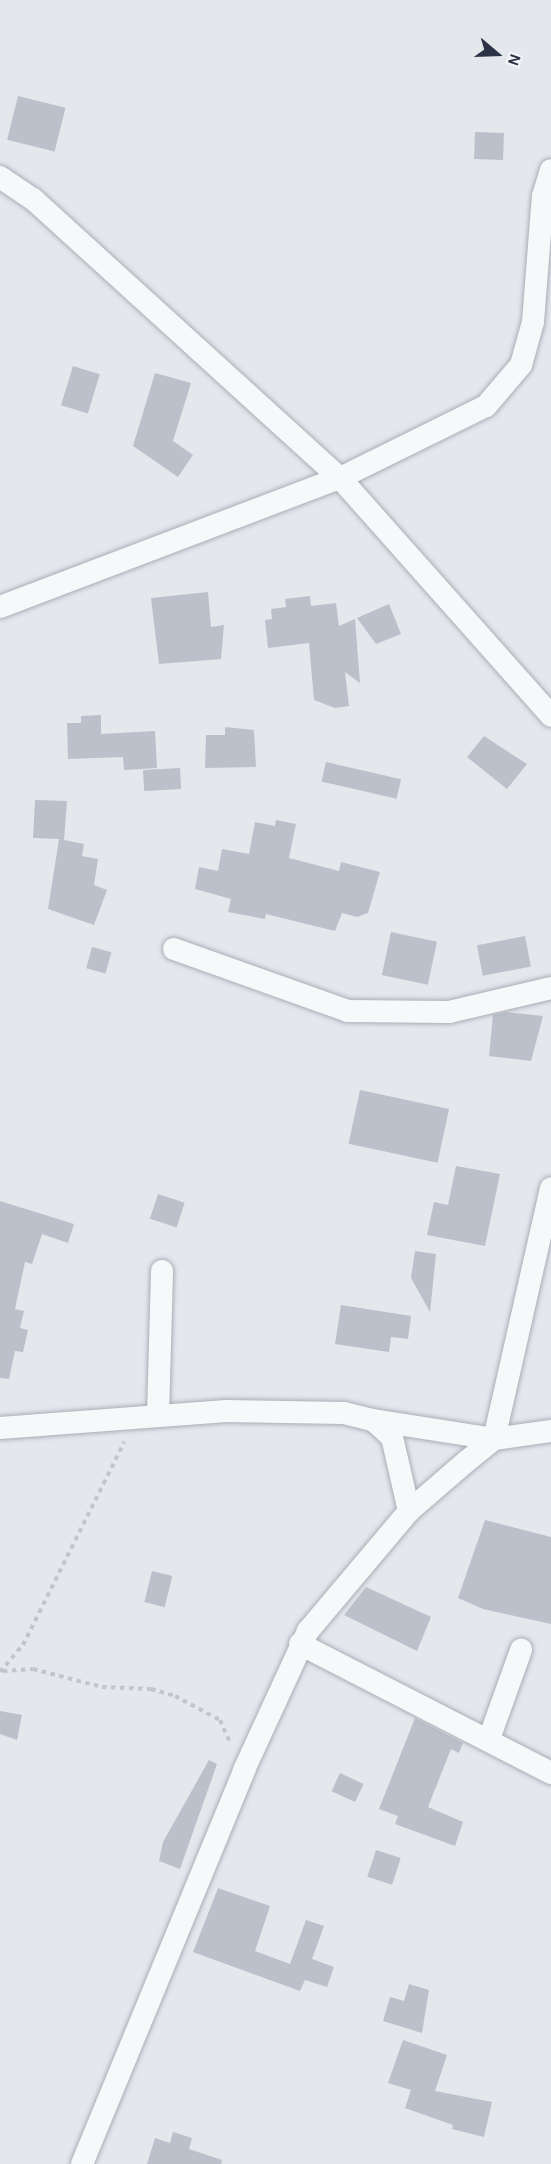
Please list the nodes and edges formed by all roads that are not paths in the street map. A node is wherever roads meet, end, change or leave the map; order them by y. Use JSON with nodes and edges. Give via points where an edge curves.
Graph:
{"nodes":[{"id":1,"x":551,"y":170,"type":"edge"},
{"id":2,"x":0,"y":177,"type":"edge"},
{"id":3,"x":340,"y":478,"type":"junction"},
{"id":4,"x":0,"y":607,"type":"edge"},
{"id":5,"x":551,"y":716,"type":"edge"},
{"id":6,"x":174,"y":949,"type":"dead end"},
{"id":7,"x":551,"y":988,"type":"edge"},
{"id":8,"x":551,"y":1188,"type":"edge"},
{"id":9,"x":162,"y":1271,"type":"dead end"},
{"id":10,"x":151,"y":1417,"type":"junction"},
{"id":11,"x":373,"y":1420,"type":"junction"},
{"id":12,"x":0,"y":1428,"type":"edge"},
{"id":13,"x":551,"y":1431,"type":"edge"},
{"id":14,"x":494,"y":1439,"type":"junction"},
{"id":15,"x":409,"y":1511,"type":"junction"},
{"id":16,"x":300,"y":1644,"type":"junction"},
{"id":17,"x":521,"y":1650,"type":"dead end"},
{"id":18,"x":489,"y":1739,"type":"junction"},
{"id":19,"x":551,"y":1773,"type":"edge"},
{"id":20,"x":82,"y":2164,"type":"edge"}],
"edges":[{"from":1,"to":3,"type":"street","via":[[543,196],[533,322],[520,365],[486,406]]},
{"from":2,"to":3,"type":"street","via":[[33,199]]},
{"from":3,"to":4,"type":"street"},
{"from":3,"to":5,"type":"street"},
{"from":6,"to":7,"type":"street","via":[[348,1011],[449,1012]]},
{"from":8,"to":14,"type":"street"},
{"from":9,"to":10,"type":"street"},
{"from":10,"to":11,"type":"street","via":[[226,1411],[344,1413]]},
{"from":10,"to":12,"type":"street"},
{"from":11,"to":14,"type":"street"},
{"from":11,"to":15,"type":"street","via":[[392,1437]]},
{"from":13,"to":14,"type":"street"},
{"from":14,"to":15,"type":"street"},
{"from":15,"to":16,"type":"street"},
{"from":16,"to":18,"type":"street"},
{"from":16,"to":20,"type":"street"},
{"from":17,"to":18,"type":"street"},
{"from":18,"to":19,"type":"street"}]}
